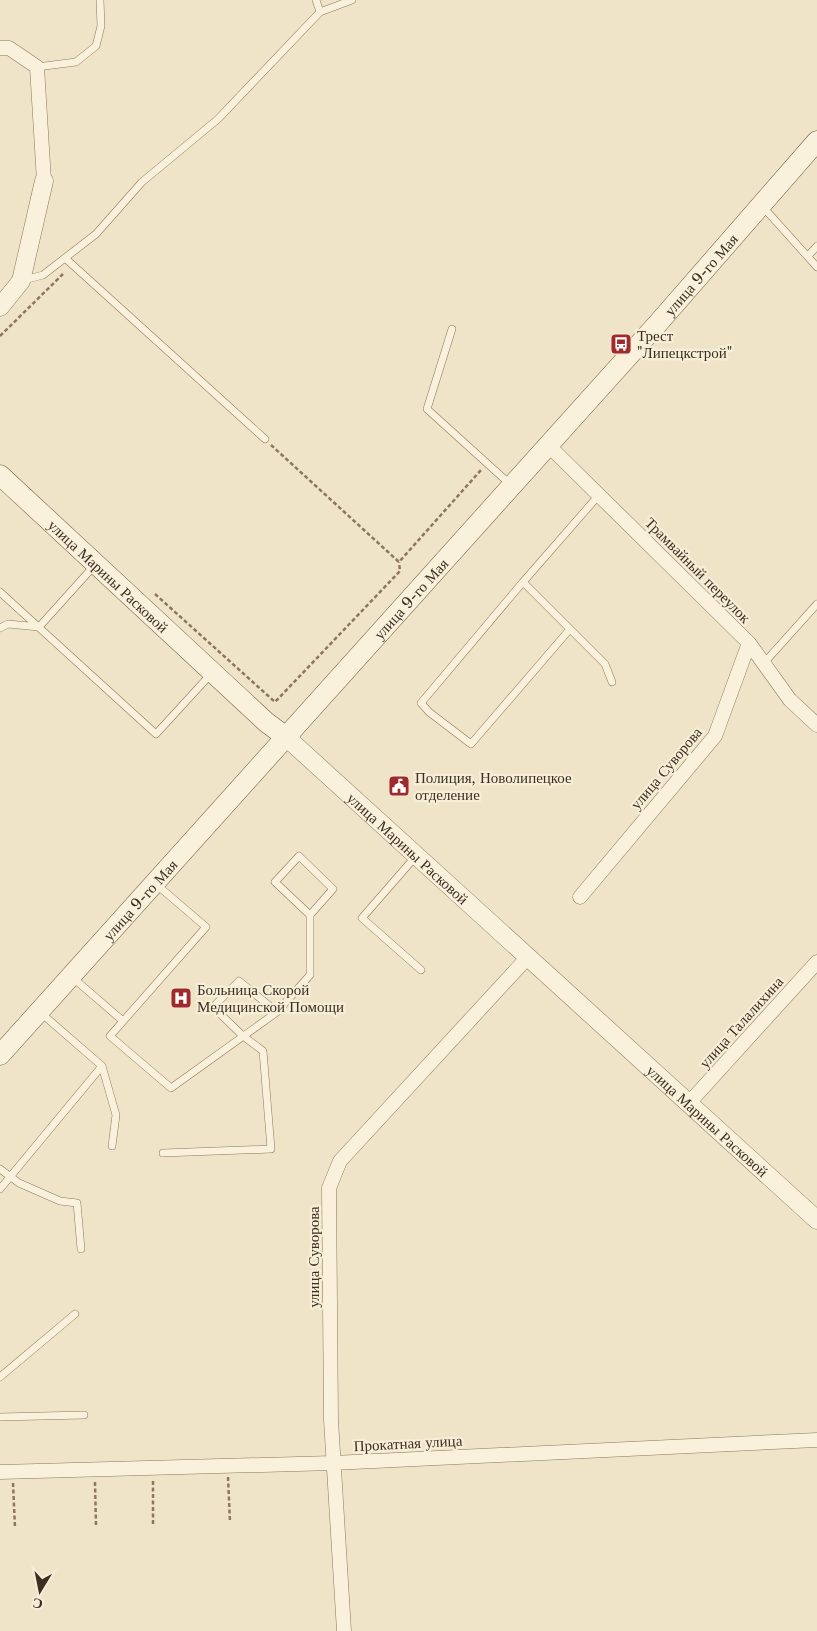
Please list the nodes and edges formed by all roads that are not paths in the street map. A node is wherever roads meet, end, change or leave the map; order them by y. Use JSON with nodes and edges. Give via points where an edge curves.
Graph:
{"nodes":[{"id":1,"x":100,"y":0,"type":"edge"},
{"id":2,"x":316,"y":0,"type":"edge"},
{"id":3,"x":352,"y":0,"type":"edge"},
{"id":4,"x":320,"y":12,"type":"junction"},
{"id":5,"x":0,"y":48,"type":"edge"},
{"id":6,"x":36,"y":67,"type":"junction"},
{"id":7,"x":817,"y":141,"type":"edge"},
{"id":8,"x":44,"y":181,"type":"joint"},
{"id":9,"x":761,"y":205,"type":"junction"},
{"id":10,"x":817,"y":246,"type":"edge"},
{"id":11,"x":808,"y":256,"type":"junction"},
{"id":12,"x":64,"y":258,"type":"junction"},
{"id":13,"x":817,"y":267,"type":"edge"},
{"id":14,"x":21,"y":281,"type":"junction"},
{"id":15,"x":0,"y":307,"type":"edge"},
{"id":16,"x":452,"y":329,"type":"dead end"},
{"id":17,"x":265,"y":439,"type":"road end"},
{"id":18,"x":548,"y":444,"type":"junction"},
{"id":19,"x":0,"y":475,"type":"edge"},
{"id":20,"x":511,"y":485,"type":"junction"},
{"id":21,"x":599,"y":495,"type":"junction"},
{"id":22,"x":96,"y":564,"type":"junction"},
{"id":23,"x":523,"y":582,"type":"junction"},
{"id":24,"x":0,"y":592,"type":"edge"},
{"id":25,"x":817,"y":604,"type":"edge"},
{"id":26,"x":39,"y":627,"type":"junction"},
{"id":27,"x":0,"y":628,"type":"edge"},
{"id":28,"x":570,"y":629,"type":"junction"},
{"id":29,"x":749,"y":643,"type":"junction"},
{"id":30,"x":764,"y":663,"type":"junction"},
{"id":31,"x":213,"y":672,"type":"junction"},
{"id":32,"x":612,"y":682,"type":"dead end"},
{"id":33,"x":817,"y":725,"type":"edge"},
{"id":34,"x":286,"y":737,"type":"junction"},
{"id":35,"x":416,"y":856,"type":"junction"},
{"id":36,"x":155,"y":883,"type":"junction"},
{"id":37,"x":580,"y":897,"type":"dead end"},
{"id":38,"x":310,"y":915,"type":"junction"},
{"id":39,"x":528,"y":957,"type":"junction"},
{"id":40,"x":817,"y":962,"type":"edge"},
{"id":41,"x":421,"y":970,"type":"dead end"},
{"id":42,"x":71,"y":976,"type":"junction"},
{"id":43,"x":39,"y":1011,"type":"junction"},
{"id":44,"x":277,"y":1012,"type":"junction"},
{"id":45,"x":123,"y":1021,"type":"junction"},
{"id":46,"x":243,"y":1036,"type":"junction"},
{"id":47,"x":0,"y":1054,"type":"edge"},
{"id":48,"x":102,"y":1066,"type":"junction"},
{"id":49,"x":689,"y":1103,"type":"junction"},
{"id":50,"x":112,"y":1146,"type":"dead end"},
{"id":51,"x":163,"y":1153,"type":"dead end"},
{"id":52,"x":0,"y":1169,"type":"edge"},
{"id":53,"x":11,"y":1177,"type":"junction"},
{"id":54,"x":0,"y":1189,"type":"edge"},
{"id":55,"x":817,"y":1220,"type":"edge"},
{"id":56,"x":81,"y":1249,"type":"dead end"},
{"id":57,"x":75,"y":1314,"type":"dead end"},
{"id":58,"x":0,"y":1377,"type":"edge"},
{"id":59,"x":84,"y":1415,"type":"dead end"},
{"id":60,"x":0,"y":1417,"type":"edge"},
{"id":61,"x":817,"y":1440,"type":"edge"},
{"id":62,"x":334,"y":1463,"type":"junction"},
{"id":63,"x":0,"y":1472,"type":"edge"},
{"id":64,"x":344,"y":1631,"type":"edge"}],
"edges":[{"from":1,"to":6,"type":"lane","via":[[101,26],[96,46],[76,62]]},
{"from":2,"to":4,"type":"lane"},
{"from":3,"to":4,"type":"lane"},
{"from":4,"to":12,"type":"lane","via":[[218,119],[142,182],[96,234]]},
{"from":5,"to":6,"type":"street","via":[[9,48]]},
{"from":6,"to":8,"type":"street"},
{"from":7,"to":9,"type":"main road","name":"улица 9-го Мая"},
{"from":8,"to":14,"type":"street"},
{"from":9,"to":11,"type":"lane"},
{"from":9,"to":18,"type":"main road","name":"улица 9-го Мая"},
{"from":10,"to":11,"type":"lane"},
{"from":11,"to":13,"type":"lane"},
{"from":12,"to":14,"type":"lane","via":[[43,275]]},
{"from":12,"to":17,"type":"lane"},
{"from":14,"to":15,"type":"street"},
{"from":16,"to":20,"type":"lane","via":[[427,410]]},
{"from":18,"to":20,"type":"main road","name":"улица 9-го Мая"},
{"from":18,"to":21,"type":"street","name":"Трамвайный переулок"},
{"from":19,"to":22,"type":"main road","name":"улица Марины Расковой"},
{"from":20,"to":34,"type":"main road","name":"улица 9-го Мая"},
{"from":21,"to":23,"type":"lane"},
{"from":21,"to":29,"type":"street","name":"Трамвайный переулок"},
{"from":22,"to":26,"type":"lane"},
{"from":22,"to":31,"type":"main road","name":"улица Марины Расковой"},
{"from":23,"to":28,"type":"lane"},
{"from":23,"to":28,"type":"lane","via":[[422,703],[429,712],[471,744]]},
{"from":24,"to":26,"type":"lane"},
{"from":25,"to":30,"type":"lane"},
{"from":26,"to":27,"type":"lane","via":[[8,624]]},
{"from":26,"to":31,"type":"lane","via":[[156,734]]},
{"from":28,"to":32,"type":"lane","via":[[605,664]]},
{"from":29,"to":30,"type":"street","name":"Трамвайный переулок"},
{"from":29,"to":37,"type":"street","name":"улица Суворова","via":[[715,736]]},
{"from":30,"to":33,"type":"street","name":"Трамвайный переулок","via":[[790,700]]},
{"from":31,"to":34,"type":"main road","name":"улица Марины Расковой"},
{"from":34,"to":35,"type":"street","name":"улица Марины Расковой"},
{"from":34,"to":36,"type":"main road","name":"улица 9-го Мая"},
{"from":35,"to":39,"type":"street","name":"улица Марины Расковой"},
{"from":35,"to":41,"type":"lane","via":[[362,918]]},
{"from":36,"to":42,"type":"main road","name":"улица 9-го Мая"},
{"from":36,"to":45,"type":"lane","via":[[206,927]]},
{"from":38,"to":38,"type":"lane","via":[[333,889],[299,856],[275,882]]},
{"from":38,"to":44,"type":"lane","via":[[310,975]]},
{"from":39,"to":49,"type":"street","name":"улица Марины Расковой"},
{"from":39,"to":62,"type":"street","name":"улица Суворова","via":[[340,1161],[329,1188]]},
{"from":40,"to":49,"type":"street","name":"улица Талалихина"},
{"from":42,"to":43,"type":"main road","name":"улица 9-го Мая"},
{"from":42,"to":45,"type":"lane"},
{"from":43,"to":47,"type":"main road","name":"улица 9-го Мая"},
{"from":43,"to":48,"type":"lane"},
{"from":44,"to":46,"type":"lane"},
{"from":44,"to":46,"type":"lane","via":[[239,981],[213,1007]]},
{"from":45,"to":46,"type":"lane","via":[[110,1036],[171,1088]]},
{"from":46,"to":51,"type":"lane","via":[[264,1051],[271,1149]]},
{"from":48,"to":50,"type":"lane","via":[[116,1115]]},
{"from":48,"to":53,"type":"lane"},
{"from":49,"to":55,"type":"street","name":"улица Марины Расковой"},
{"from":52,"to":53,"type":"lane"},
{"from":53,"to":54,"type":"lane"},
{"from":53,"to":56,"type":"lane","via":[[60,1201],[76,1203]]},
{"from":57,"to":58,"type":"lane"},
{"from":59,"to":60,"type":"lane"},
{"from":61,"to":62,"type":"street","name":"Прокатная улица"},
{"from":62,"to":63,"type":"street","name":"Прокатная улица"},
{"from":62,"to":64,"type":"street","name":"улица Суворова"}]}
